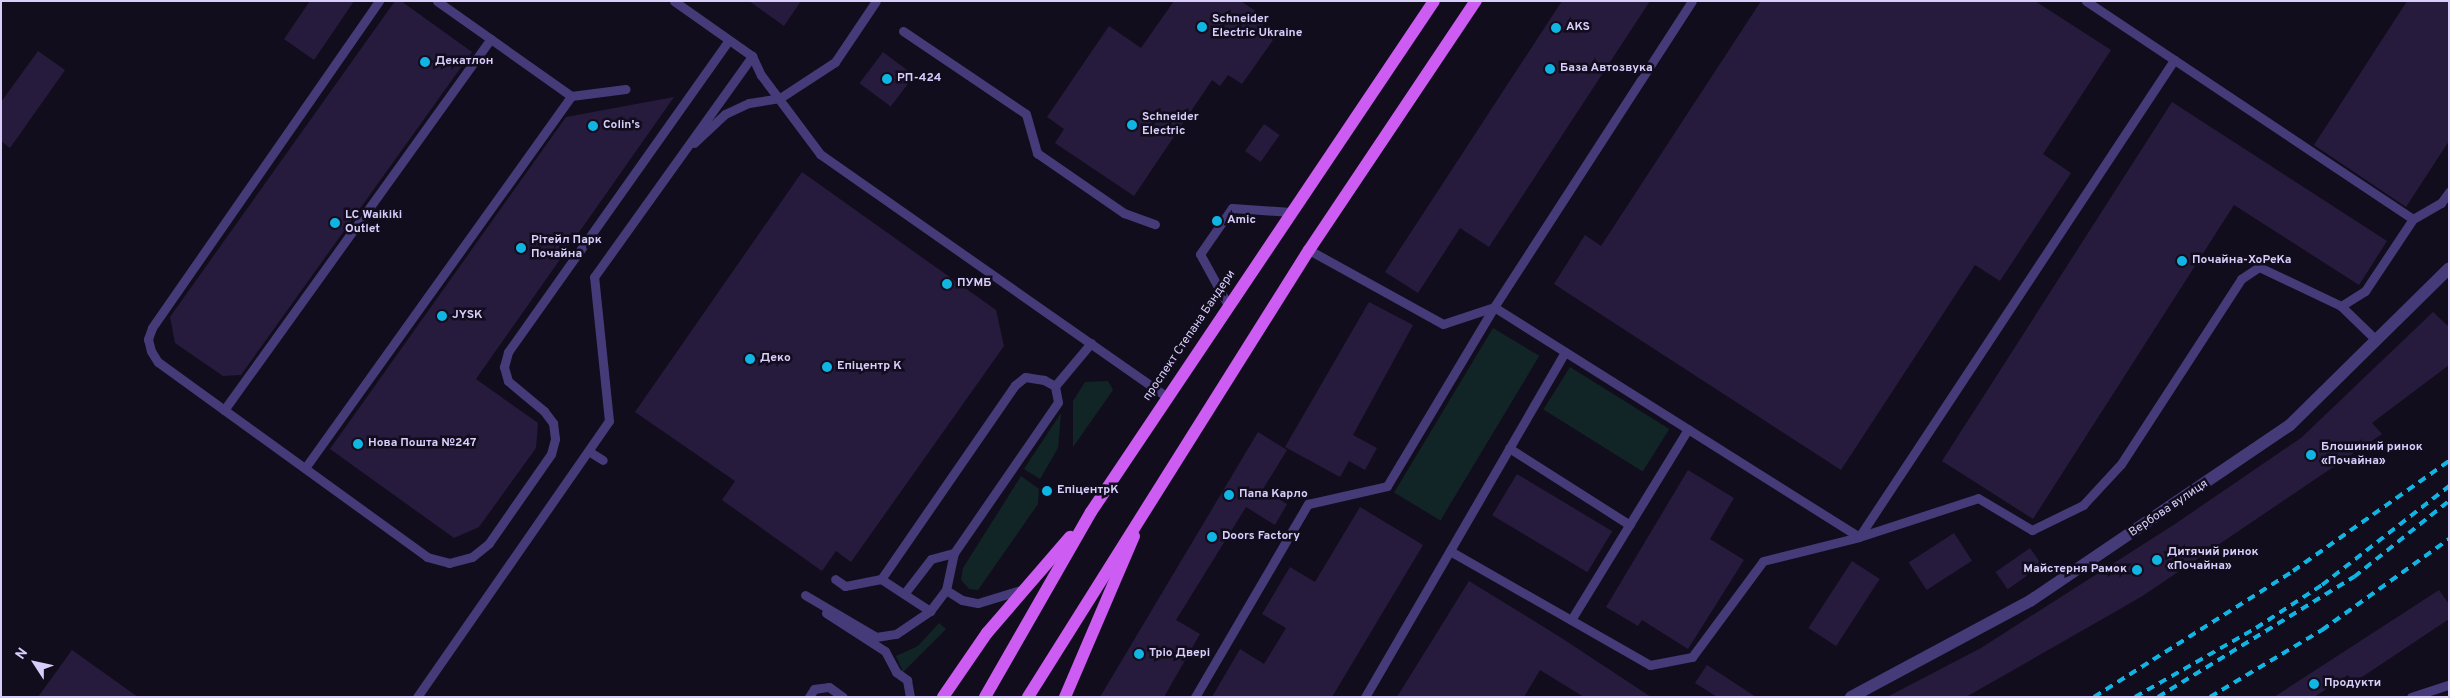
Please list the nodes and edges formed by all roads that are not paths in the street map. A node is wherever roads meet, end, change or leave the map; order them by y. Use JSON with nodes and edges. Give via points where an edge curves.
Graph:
{"nodes":[{"id":1,"x":379,"y":1,"type":"edge"},
{"id":2,"x":438,"y":1,"type":"edge"},
{"id":3,"x":674,"y":1,"type":"edge"},
{"id":4,"x":876,"y":1,"type":"edge"},
{"id":5,"x":1434,"y":1,"type":"edge"},
{"id":6,"x":1476,"y":1,"type":"edge"},
{"id":7,"x":1692,"y":1,"type":"edge"},
{"id":8,"x":2086,"y":1,"type":"edge"},
{"id":9,"x":903,"y":30,"type":"dead end"},
{"id":10,"x":490,"y":39,"type":"junction"},
{"id":11,"x":729,"y":40,"type":"junction"},
{"id":12,"x":752,"y":56,"type":"junction"},
{"id":13,"x":2174,"y":60,"type":"junction"},
{"id":14,"x":626,"y":89,"type":"dead end"},
{"id":15,"x":571,"y":96,"type":"junction"},
{"id":16,"x":780,"y":98,"type":"junction"},
{"id":17,"x":679,"y":157,"type":"junction"},
{"id":18,"x":2449,"y":192,"type":"edge"},
{"id":19,"x":1291,"y":212,"type":"junction"},
{"id":20,"x":2413,"y":219,"type":"junction"},
{"id":21,"x":1155,"y":224,"type":"dead end"},
{"id":22,"x":1309,"y":250,"type":"junction"},
{"id":23,"x":2449,"y":268,"type":"edge"},
{"id":24,"x":1228,"y":305,"type":"junction"},
{"id":25,"x":2341,"y":306,"type":"junction"},
{"id":26,"x":1494,"y":307,"type":"junction"},
{"id":27,"x":2375,"y":340,"type":"junction"},
{"id":28,"x":1091,"y":343,"type":"junction"},
{"id":29,"x":1564,"y":352,"type":"junction"},
{"id":30,"x":1055,"y":386,"type":"junction"},
{"id":31,"x":1166,"y":396,"type":"junction"},
{"id":32,"x":224,"y":410,"type":"junction"},
{"id":33,"x":1688,"y":429,"type":"junction"},
{"id":34,"x":1509,"y":448,"type":"junction"},
{"id":35,"x":590,"y":452,"type":"junction"},
{"id":36,"x":603,"y":460,"type":"dead end"},
{"id":37,"x":305,"y":468,"type":"junction"},
{"id":38,"x":1149,"y":502,"type":"junction"},
{"id":39,"x":1091,"y":512,"type":"junction"},
{"id":40,"x":1630,"y":524,"type":"junction"},
{"id":41,"x":1859,"y":537,"type":"junction"},
{"id":42,"x":1450,"y":551,"type":"junction"},
{"id":43,"x":954,"y":553,"type":"junction"},
{"id":44,"x":881,"y":579,"type":"junction"},
{"id":45,"x":835,"y":580,"type":"dead end"},
{"id":46,"x":1024,"y":589,"type":"junction"},
{"id":47,"x":946,"y":590,"type":"junction"},
{"id":48,"x":904,"y":594,"type":"junction"},
{"id":49,"x":930,"y":611,"type":"junction"},
{"id":50,"x":1571,"y":620,"type":"junction"},
{"id":51,"x":2449,"y":685,"type":"edge"},
{"id":52,"x":416,"y":697,"type":"edge"},
{"id":53,"x":808,"y":697,"type":"edge"},
{"id":54,"x":843,"y":697,"type":"edge"},
{"id":55,"x":910,"y":697,"type":"edge"},
{"id":56,"x":943,"y":697,"type":"edge"},
{"id":57,"x":985,"y":697,"type":"edge"},
{"id":58,"x":1028,"y":697,"type":"edge"},
{"id":59,"x":1065,"y":697,"type":"edge"},
{"id":60,"x":1194,"y":697,"type":"edge"},
{"id":61,"x":1365,"y":697,"type":"edge"},
{"id":62,"x":1852,"y":697,"type":"edge"},
{"id":63,"x":2411,"y":697,"type":"edge"}],
"edges":[{"from":1,"to":32,"type":"lane","via":[[152,328],[148,339],[158,362]]},
{"from":2,"to":10,"type":"lane"},
{"from":3,"to":11,"type":"lane"},
{"from":4,"to":16,"type":"lane","via":[[835,62]]},
{"from":5,"to":19,"type":"main road","name":"проспект Степана Бандери"},
{"from":6,"to":22,"type":"main road"},
{"from":7,"to":26,"type":"lane"},
{"from":8,"to":13,"type":"lane"},
{"from":9,"to":21,"type":"lane","via":[[1026,114],[1037,153],[1124,213]]},
{"from":10,"to":15,"type":"lane"},
{"from":10,"to":32,"type":"lane"},
{"from":11,"to":12,"type":"lane"},
{"from":11,"to":37,"type":"lane","via":[[508,352],[504,367],[508,380],[544,411],[553,423],[555,439],[551,454],[489,543],[472,557],[449,563],[427,557]]},
{"from":12,"to":16,"type":"lane","via":[[761,75]]},
{"from":12,"to":17,"type":"lane"},
{"from":13,"to":20,"type":"lane"},
{"from":13,"to":41,"type":"lane"},
{"from":14,"to":15,"type":"lane"},
{"from":15,"to":37,"type":"lane"},
{"from":16,"to":17,"type":"lane","via":[[749,103],[725,114]]},
{"from":16,"to":28,"type":"lane","via":[[820,154]]},
{"from":17,"to":35,"type":"lane","via":[[594,277],[609,421]]},
{"from":18,"to":20,"type":"lane","via":[[2441,203]]},
{"from":19,"to":24,"type":"main road","name":"проспект Степана Бандери"},
{"from":19,"to":24,"type":"lane","via":[[1232,208],[1200,254]]},
{"from":20,"to":25,"type":"lane","via":[[2365,291]]},
{"from":22,"to":26,"type":"lane","via":[[1443,324]]},
{"from":22,"to":38,"type":"main road"},
{"from":23,"to":27,"type":"street","name":"Вербова вулиця"},
{"from":24,"to":31,"type":"main road","name":"проспект Степана Бандери"},
{"from":25,"to":27,"type":"lane"},
{"from":25,"to":41,"type":"lane","via":[[2260,267],[2241,279],[2121,464],[2083,505],[2032,530],[1978,498]]},
{"from":26,"to":29,"type":"lane"},
{"from":26,"to":60,"type":"lane","via":[[1387,486],[1308,504]]},
{"from":27,"to":62,"type":"street","name":"Вербова вулиця","via":[[2290,425],[2205,485],[2030,601]]},
{"from":28,"to":30,"type":"lane"},
{"from":28,"to":31,"type":"lane"},
{"from":29,"to":33,"type":"lane"},
{"from":29,"to":34,"type":"lane"},
{"from":30,"to":43,"type":"lane","via":[[1058,402]]},
{"from":30,"to":44,"type":"lane","via":[[1044,380],[1025,377],[1015,385]]},
{"from":31,"to":39,"type":"main road","name":"проспект Степана Бандери"},
{"from":32,"to":37,"type":"lane"},
{"from":33,"to":40,"type":"lane"},
{"from":33,"to":41,"type":"lane"},
{"from":34,"to":40,"type":"lane"},
{"from":34,"to":42,"type":"lane"},
{"from":35,"to":36,"type":"lane"},
{"from":35,"to":52,"type":"lane"},
{"from":38,"to":58,"type":"main road"},
{"from":38,"to":59,"type":"main road"},
{"from":39,"to":46,"type":"main road"},
{"from":39,"to":57,"type":"main road","name":"проспект Степана Бандери"},
{"from":40,"to":50,"type":"lane"},
{"from":41,"to":50,"type":"lane","via":[[1763,560],[1692,658],[1650,666]]},
{"from":42,"to":50,"type":"lane"},
{"from":42,"to":61,"type":"lane"},
{"from":43,"to":47,"type":"lane"},
{"from":43,"to":48,"type":"lane","via":[[931,558]]},
{"from":44,"to":45,"type":"lane","via":[[845,586]]},
{"from":44,"to":48,"type":"lane"},
{"from":46,"to":47,"type":"lane","via":[[978,603],[962,600]]},
{"from":46,"to":56,"type":"main road"},
{"from":47,"to":49,"type":"lane"},
{"from":48,"to":49,"type":"lane"},
{"from":49,"to":55,"type":"lane","via":[[896,634],[876,637],[805,595],[843,626],[885,651],[896,672],[906,680]]},
{"from":51,"to":63,"type":"lane"},
{"from":53,"to":54,"type":"lane","via":[[814,689],[829,687]]}]}
